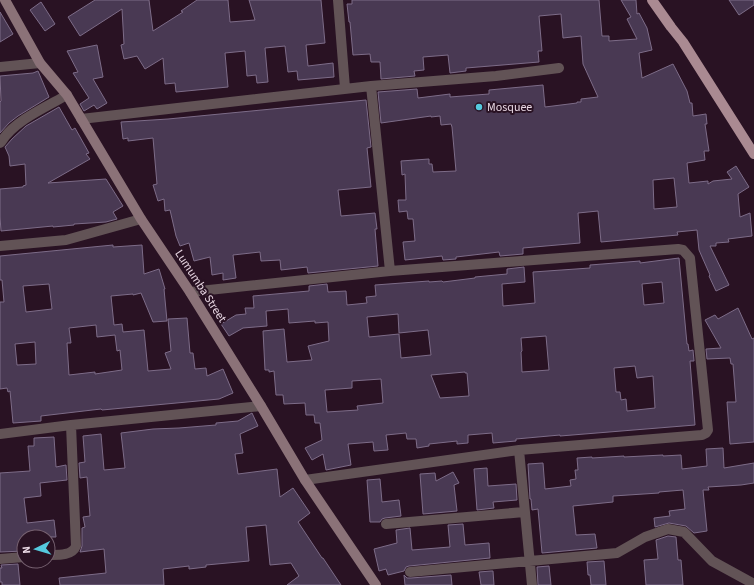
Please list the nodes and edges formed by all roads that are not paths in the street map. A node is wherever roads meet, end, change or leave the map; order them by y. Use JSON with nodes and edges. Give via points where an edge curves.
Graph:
{"nodes":[{"id":1,"x":5,"y":0,"type":"edge"},
{"id":2,"x":338,"y":0,"type":"edge"},
{"id":3,"x":652,"y":0,"type":"edge"},
{"id":4,"x":40,"y":64,"type":"junction"},
{"id":5,"x":0,"y":67,"type":"edge"},
{"id":6,"x":559,"y":68,"type":"dead end"},
{"id":7,"x":371,"y":86,"type":"junction"},
{"id":8,"x":345,"y":88,"type":"junction"},
{"id":9,"x":67,"y":95,"type":"junction"},
{"id":10,"x":81,"y":119,"type":"junction"},
{"id":11,"x":0,"y":143,"type":"edge"},
{"id":12,"x":754,"y":154,"type":"edge"},
{"id":13,"x":141,"y":219,"type":"junction"},
{"id":14,"x":0,"y":246,"type":"edge"},
{"id":15,"x":390,"y":271,"type":"junction"},
{"id":16,"x":190,"y":292,"type":"junction"},
{"id":17,"x":261,"y":406,"type":"junction"},
{"id":18,"x":71,"y":425,"type":"junction"},
{"id":19,"x":0,"y":434,"type":"edge"},
{"id":20,"x":519,"y":450,"type":"junction"},
{"id":21,"x":305,"y":480,"type":"junction"},
{"id":22,"x":524,"y":512,"type":"junction"},
{"id":23,"x":386,"y":524,"type":"dead end"},
{"id":24,"x":56,"y":555,"type":"edge"},
{"id":25,"x":16,"y":558,"type":"edge"},
{"id":26,"x":0,"y":559,"type":"edge"},
{"id":27,"x":529,"y":561,"type":"junction"},
{"id":28,"x":410,"y":572,"type":"dead end"},
{"id":29,"x":754,"y":584,"type":"edge"},
{"id":30,"x":376,"y":585,"type":"edge"},
{"id":31,"x":532,"y":585,"type":"edge"}],
"edges":[{"from":1,"to":4,"type":"main road","name":"Lumumba Street"},
{"from":2,"to":8,"type":"street"},
{"from":3,"to":12,"type":"main road","via":[[683,42]]},
{"from":4,"to":5,"type":"street"},
{"from":4,"to":9,"type":"main road","name":"Lumumba Street"},
{"from":6,"to":7,"type":"street"},
{"from":7,"to":8,"type":"street"},
{"from":7,"to":15,"type":"street"},
{"from":8,"to":10,"type":"street"},
{"from":9,"to":10,"type":"main road","name":"Lumumba Street"},
{"from":9,"to":11,"type":"street","via":[[20,123]]},
{"from":10,"to":13,"type":"main road","name":"Lumumba Street"},
{"from":13,"to":14,"type":"street","via":[[66,240]]},
{"from":13,"to":16,"type":"main road","name":"Lumumba Street"},
{"from":15,"to":16,"type":"street"},
{"from":15,"to":20,"type":"street","via":[[678,249],[687,253],[690,258],[708,422],[706,433]]},
{"from":16,"to":17,"type":"main road","name":"Lumumba Street"},
{"from":17,"to":18,"type":"street"},
{"from":17,"to":21,"type":"main road","name":"Lumumba Street"},
{"from":18,"to":19,"type":"street"},
{"from":18,"to":24,"type":"street","via":[[76,546],[72,552]]},
{"from":20,"to":21,"type":"street"},
{"from":20,"to":22,"type":"street"},
{"from":21,"to":30,"type":"main road","name":"Lumumba Street"},
{"from":22,"to":23,"type":"street"},
{"from":22,"to":27,"type":"street"},
{"from":25,"to":26,"type":"street"},
{"from":27,"to":28,"type":"street"},
{"from":27,"to":29,"type":"street","via":[[617,553],[645,537],[668,529],[684,532],[712,561]]},
{"from":27,"to":31,"type":"street"}]}
